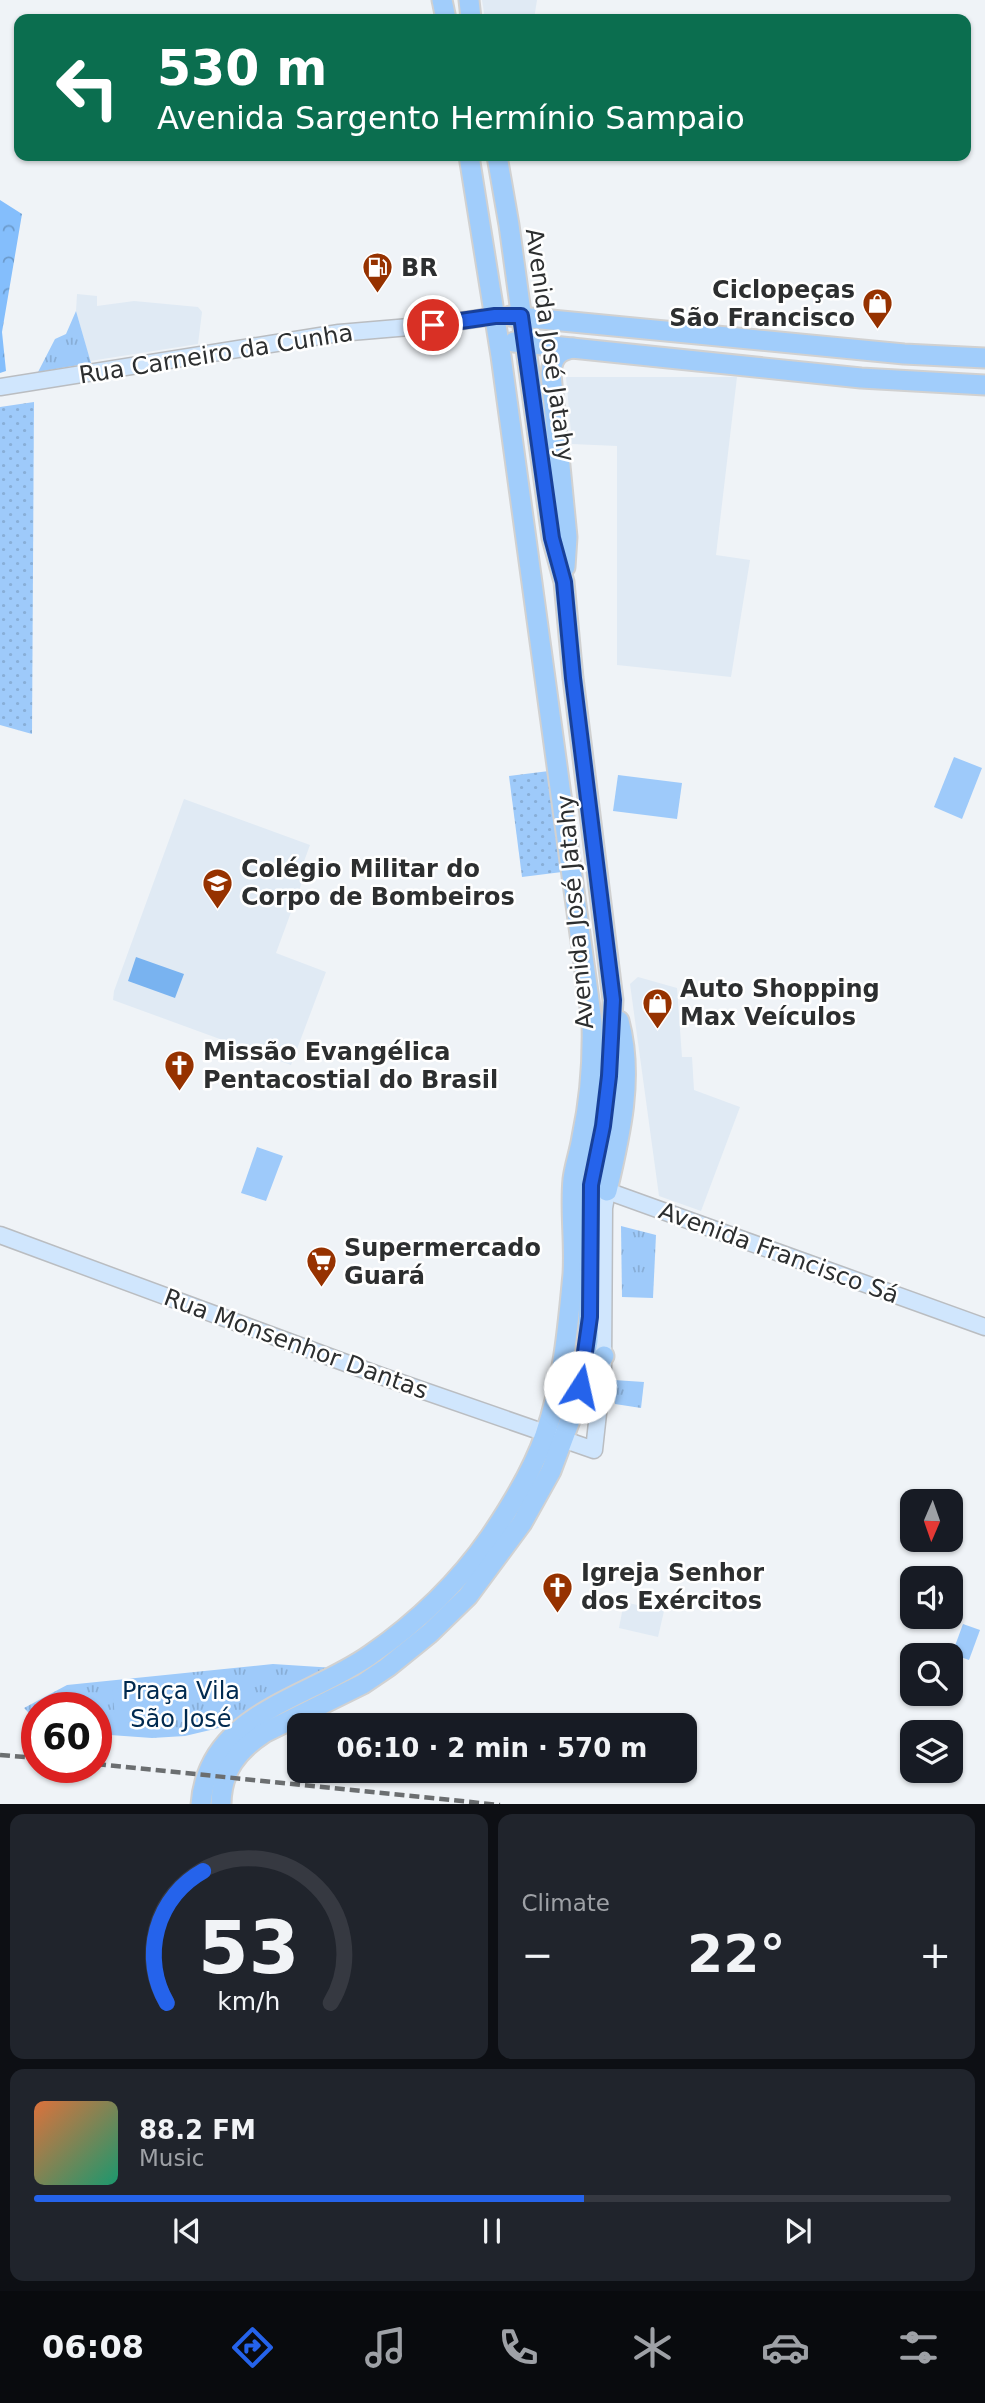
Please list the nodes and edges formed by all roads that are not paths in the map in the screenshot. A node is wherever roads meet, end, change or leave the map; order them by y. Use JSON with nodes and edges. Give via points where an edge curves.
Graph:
{"nodes":[{"id":1,"x":471,"y":161,"type":"edge"},
{"id":2,"x":498,"y":161,"type":"edge"},
{"id":3,"x":495,"y":316,"type":"junction"},
{"id":4,"x":521,"y":316,"type":"junction"},
{"id":5,"x":499,"y":341,"type":"junction"},
{"id":6,"x":525,"y":344,"type":"junction"},
{"id":7,"x":574,"y":348,"type":"junction"},
{"id":8,"x":985,"y":358,"type":"edge"},
{"id":9,"x":985,"y":385,"type":"edge"},
{"id":10,"x":0,"y":387,"type":"edge"},
{"id":11,"x":564,"y":582,"type":"junction"},
{"id":12,"x":579,"y":717,"type":"junction"},
{"id":13,"x":552,"y":719,"type":"junction"},
{"id":14,"x":586,"y":772,"type":"junction"},
{"id":15,"x":559,"y":773,"type":"junction"},
{"id":16,"x":591,"y":1185,"type":"junction"},
{"id":17,"x":0,"y":1235,"type":"edge"},
{"id":18,"x":985,"y":1327,"type":"edge"},
{"id":19,"x":604,"y":1356,"type":"junction"},
{"id":20,"x":580,"y":1387,"type":"junction"},
{"id":21,"x":555,"y":1437,"type":"junction"},
{"id":22,"x":201,"y":1804,"type":"edge"},
{"id":23,"x":222,"y":1804,"type":"edge"}],
"edges":[{"from":1,"to":3,"type":"main road","name":"Avenida José Jatahy"},
{"from":2,"to":4,"type":"main road","name":"Avenida José Jatahy"},
{"from":3,"to":4,"type":"main road"},
{"from":3,"to":5,"type":"main road","name":"Avenida José Jatahy"},
{"from":3,"to":10,"type":"main road","name":"Rua Carneiro da Cunha","via":[[339,333]]},
{"from":4,"to":6,"type":"main road","name":"Avenida José Jatahy"},
{"from":4,"to":8,"type":"main road"},
{"from":5,"to":6,"type":"main road"},
{"from":5,"to":13,"type":"main road","name":"Avenida José Jatahy"},
{"from":6,"to":7,"type":"main road"},
{"from":6,"to":11,"type":"main road","name":"Avenida José Jatahy","via":[[552,538]]},
{"from":7,"to":9,"type":"main road","via":[[861,378]]},
{"from":7,"to":11,"type":"main road","via":[[557,354],[551,374],[567,537]]},
{"from":11,"to":12,"type":"main road","name":"Avenida José Jatahy"},
{"from":12,"to":13,"type":"main road","via":[[566,730],[559,729]]},
{"from":12,"to":14,"type":"main road","name":"Avenida José Jatahy"},
{"from":13,"to":15,"type":"main road","name":"Avenida José Jatahy"},
{"from":14,"to":15,"type":"main road","via":[[570,766]]},
{"from":14,"to":16,"type":"main road","name":"Avenida José Jatahy","via":[[613,1000],[627,1069]]},
{"from":15,"to":16,"type":"main road","name":"Avenida José Jatahy","via":[[592,1022],[583,1137]]},
{"from":16,"to":18,"type":"main road","name":"Avenida Francisco Sá"},
{"from":16,"to":19,"type":"main road","via":[[604,1208]]},
{"from":16,"to":20,"type":"main road","name":"Avenida José Jatahy","via":[[590,1317]]},
{"from":16,"to":21,"type":"main road","name":"Avenida José Jatahy","via":[[568,1302]]},
{"from":17,"to":21,"type":"main road","name":"Rua Monsenhor Dantas"},
{"from":19,"to":20,"type":"main road"},
{"from":19,"to":21,"type":"main road","name":"Rua Monsenhor Dantas","via":[[594,1450]]},
{"from":20,"to":21,"type":"main road","name":"Avenida José Jatahy"},
{"from":21,"to":22,"type":"main road","name":"Avenida José Jatahy","via":[[491,1535],[452,1583],[367,1658],[239,1727],[210,1767]]},
{"from":21,"to":23,"type":"main road","name":"Avenida José Jatahy","via":[[551,1471],[522,1523],[468,1596],[430,1633],[363,1684],[250,1743],[224,1777]]}]}
